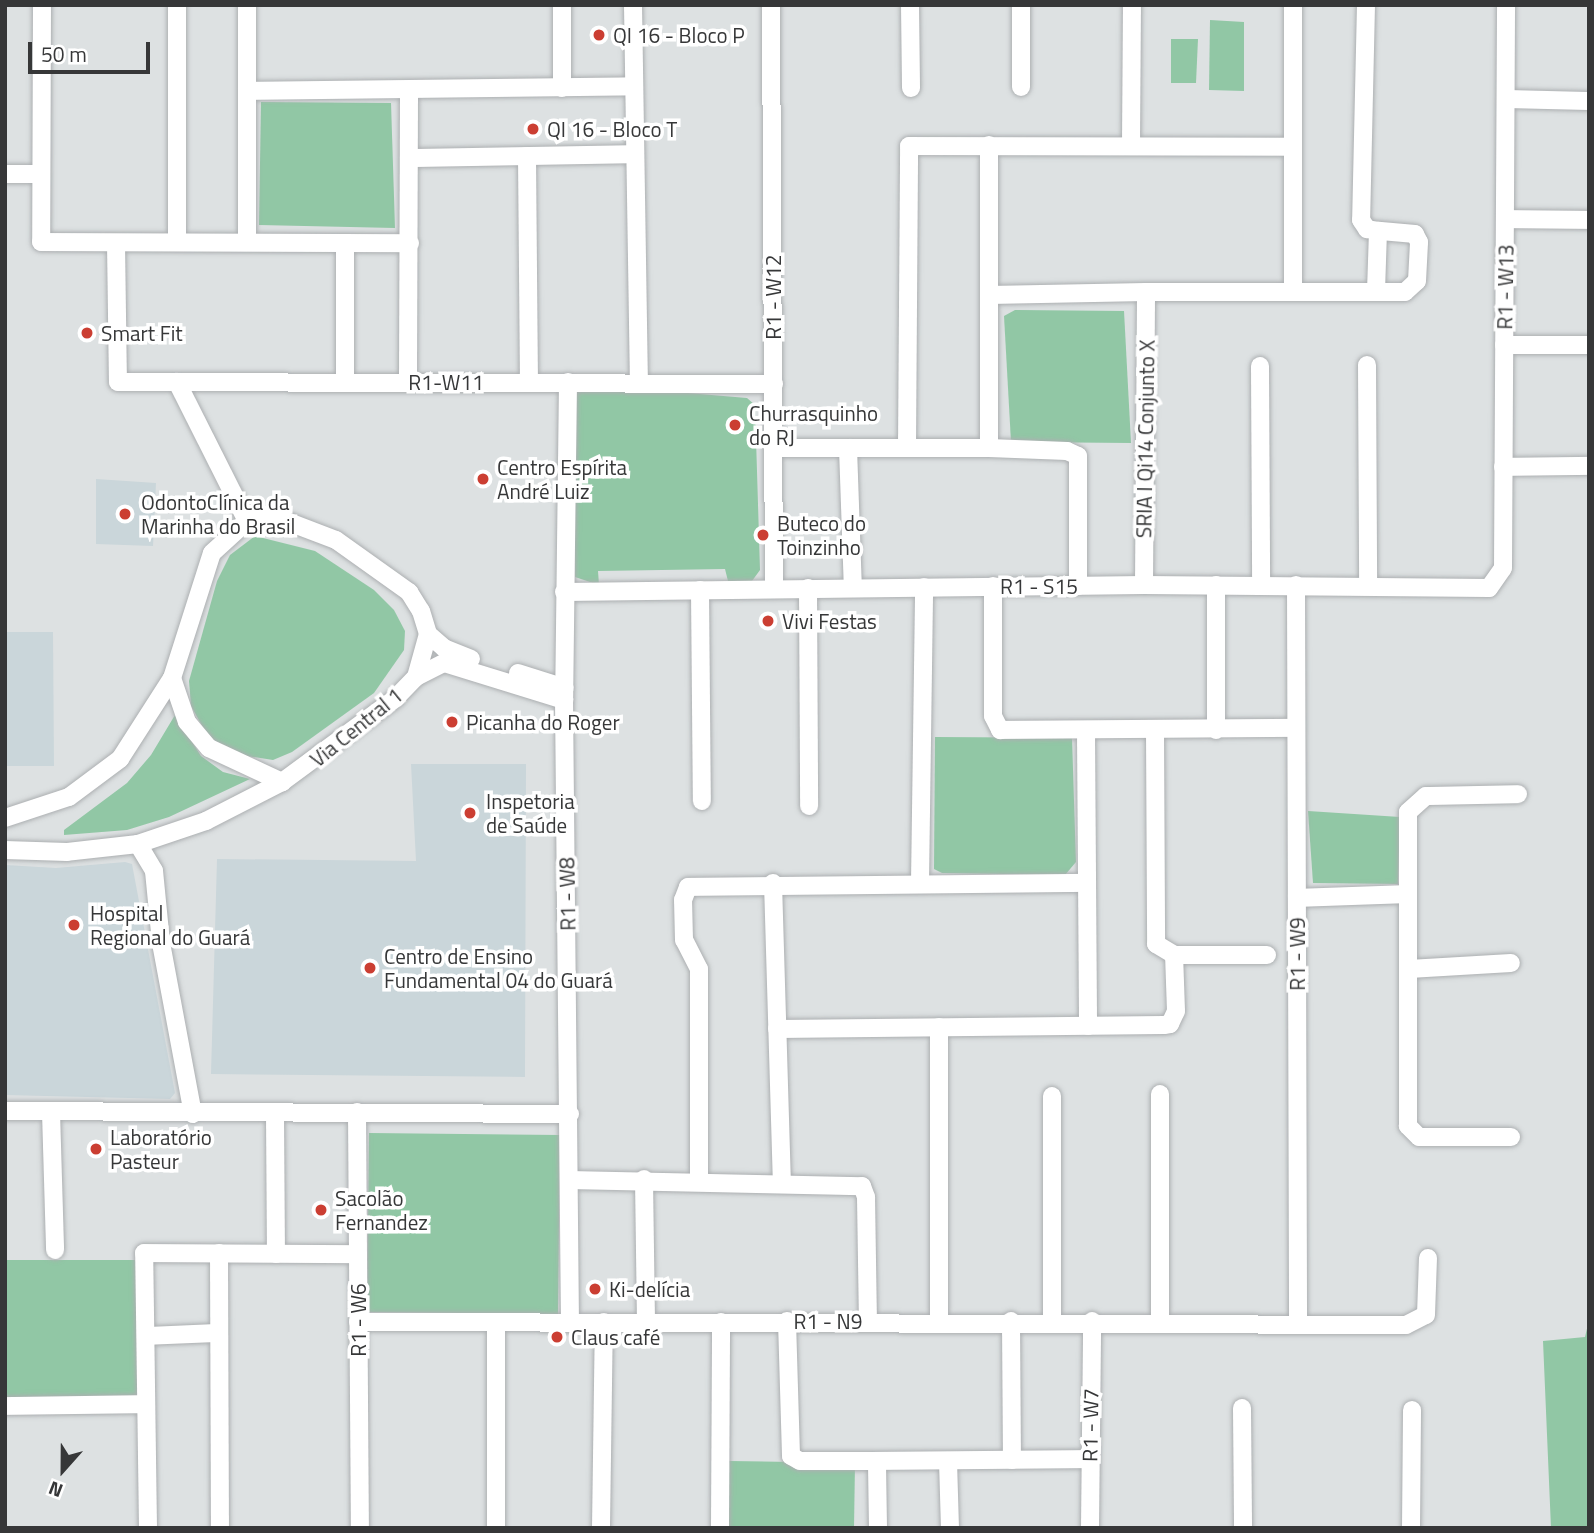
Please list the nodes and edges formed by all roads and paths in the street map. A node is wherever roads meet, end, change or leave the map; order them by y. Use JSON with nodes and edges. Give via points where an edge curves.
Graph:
{"nodes":[{"id":1,"x":42,"y":5,"type":"edge"},
{"id":2,"x":177,"y":5,"type":"edge"},
{"id":3,"x":247,"y":5,"type":"edge"},
{"id":4,"x":562,"y":5,"type":"edge"},
{"id":5,"x":633,"y":5,"type":"edge"},
{"id":6,"x":771,"y":5,"type":"edge"},
{"id":7,"x":910,"y":5,"type":"edge"},
{"id":8,"x":1021,"y":5,"type":"edge"},
{"id":9,"x":1132,"y":5,"type":"edge"},
{"id":10,"x":1293,"y":5,"type":"edge"},
{"id":11,"x":1366,"y":5,"type":"edge"},
{"id":12,"x":1506,"y":5,"type":"edge"},
{"id":13,"x":633,"y":86,"type":"junction"},
{"id":14,"x":1021,"y":87,"type":"dead end"},
{"id":15,"x":562,"y":88,"type":"junction"},
{"id":16,"x":911,"y":88,"type":"dead end"},
{"id":17,"x":409,"y":90,"type":"junction"},
{"id":18,"x":247,"y":91,"type":"junction"},
{"id":19,"x":1506,"y":99,"type":"junction"},
{"id":20,"x":1589,"y":100,"type":"edge"},
{"id":21,"x":989,"y":145,"type":"junction"},
{"id":22,"x":1131,"y":145,"type":"junction"},
{"id":23,"x":1293,"y":147,"type":"junction"},
{"id":24,"x":634,"y":154,"type":"junction"},
{"id":25,"x":527,"y":156,"type":"junction"},
{"id":26,"x":410,"y":158,"type":"junction"},
{"id":27,"x":5,"y":174,"type":"edge"},
{"id":28,"x":41,"y":174,"type":"junction"},
{"id":29,"x":1506,"y":219,"type":"junction"},
{"id":30,"x":1589,"y":220,"type":"edge"},
{"id":31,"x":1378,"y":230,"type":"junction"},
{"id":32,"x":177,"y":242,"type":"junction"},
{"id":33,"x":247,"y":242,"type":"junction"},
{"id":34,"x":116,"y":243,"type":"junction"},
{"id":35,"x":345,"y":243,"type":"junction"},
{"id":36,"x":410,"y":243,"type":"junction"},
{"id":37,"x":1146,"y":292,"type":"junction"},
{"id":38,"x":1293,"y":292,"type":"junction"},
{"id":39,"x":1377,"y":292,"type":"junction"},
{"id":40,"x":989,"y":295,"type":"junction"},
{"id":41,"x":1504,"y":345,"type":"junction"},
{"id":42,"x":1589,"y":345,"type":"edge"},
{"id":43,"x":1367,"y":365,"type":"dead end"},
{"id":44,"x":1260,"y":366,"type":"dead end"},
{"id":45,"x":177,"y":382,"type":"junction"},
{"id":46,"x":345,"y":382,"type":"junction"},
{"id":47,"x":408,"y":382,"type":"junction"},
{"id":48,"x":529,"y":382,"type":"junction"},
{"id":49,"x":568,"y":382,"type":"junction"},
{"id":50,"x":639,"y":382,"type":"junction"},
{"id":51,"x":774,"y":384,"type":"junction"},
{"id":52,"x":907,"y":447,"type":"junction"},
{"id":53,"x":989,"y":447,"type":"junction"},
{"id":54,"x":774,"y":448,"type":"junction"},
{"id":55,"x":848,"y":448,"type":"junction"},
{"id":56,"x":1589,"y":466,"type":"edge"},
{"id":57,"x":1503,"y":467,"type":"junction"},
{"id":58,"x":247,"y":521,"type":"junction"},
{"id":59,"x":1503,"y":569,"type":"joint"},
{"id":60,"x":1144,"y":585,"type":"junction"},
{"id":61,"x":1216,"y":585,"type":"junction"},
{"id":62,"x":1261,"y":585,"type":"junction"},
{"id":63,"x":1296,"y":585,"type":"junction"},
{"id":64,"x":1368,"y":585,"type":"junction"},
{"id":65,"x":993,"y":586,"type":"junction"},
{"id":66,"x":1078,"y":586,"type":"junction"},
{"id":67,"x":924,"y":587,"type":"junction"},
{"id":68,"x":774,"y":588,"type":"junction"},
{"id":69,"x":808,"y":588,"type":"junction"},
{"id":70,"x":853,"y":588,"type":"junction"},
{"id":71,"x":700,"y":590,"type":"junction"},
{"id":72,"x":564,"y":592,"type":"junction"},
{"id":73,"x":428,"y":634,"type":"junction"},
{"id":74,"x":416,"y":677,"type":"junction"},
{"id":75,"x":172,"y":678,"type":"junction"},
{"id":76,"x":565,"y":694,"type":"junction"},
{"id":77,"x":1296,"y":728,"type":"junction"},
{"id":78,"x":1216,"y":730,"type":"junction"},
{"id":79,"x":1086,"y":732,"type":"junction"},
{"id":80,"x":1155,"y":732,"type":"junction"},
{"id":81,"x":282,"y":782,"type":"junction"},
{"id":82,"x":1518,"y":794,"type":"dead end"},
{"id":83,"x":702,"y":801,"type":"dead end"},
{"id":84,"x":809,"y":806,"type":"dead end"},
{"id":85,"x":5,"y":818,"type":"edge"},
{"id":86,"x":167,"y":834,"type":"junction"},
{"id":87,"x":138,"y":844,"type":"junction"},
{"id":88,"x":5,"y":850,"type":"edge"},
{"id":89,"x":153,"y":871,"type":"junction"},
{"id":90,"x":773,"y":883,"type":"junction"},
{"id":91,"x":920,"y":883,"type":"junction"},
{"id":92,"x":1086,"y":883,"type":"junction"},
{"id":93,"x":1407,"y":894,"type":"junction"},
{"id":94,"x":1297,"y":898,"type":"junction"},
{"id":95,"x":1174,"y":955,"type":"junction"},
{"id":96,"x":1266,"y":955,"type":"dead end"},
{"id":97,"x":1511,"y":963,"type":"dead end"},
{"id":98,"x":1409,"y":969,"type":"junction"},
{"id":99,"x":1088,"y":1026,"type":"junction"},
{"id":100,"x":939,"y":1027,"type":"junction"},
{"id":101,"x":777,"y":1029,"type":"junction"},
{"id":102,"x":1160,"y":1094,"type":"dead end"},
{"id":103,"x":1052,"y":1096,"type":"dead end"},
{"id":104,"x":5,"y":1111,"type":"edge"},
{"id":105,"x":51,"y":1111,"type":"junction"},
{"id":106,"x":357,"y":1112,"type":"junction"},
{"id":107,"x":193,"y":1114,"type":"junction"},
{"id":108,"x":275,"y":1114,"type":"junction"},
{"id":109,"x":570,"y":1114,"type":"junction"},
{"id":110,"x":1511,"y":1137,"type":"dead end"},
{"id":111,"x":644,"y":1178,"type":"junction"},
{"id":112,"x":569,"y":1180,"type":"junction"},
{"id":113,"x":699,"y":1180,"type":"junction"},
{"id":114,"x":782,"y":1181,"type":"junction"},
{"id":115,"x":55,"y":1250,"type":"dead end"},
{"id":116,"x":219,"y":1254,"type":"junction"},
{"id":117,"x":276,"y":1254,"type":"junction"},
{"id":118,"x":358,"y":1254,"type":"junction"},
{"id":119,"x":1428,"y":1258,"type":"dead end"},
{"id":120,"x":787,"y":1321,"type":"junction"},
{"id":121,"x":1011,"y":1321,"type":"junction"},
{"id":122,"x":1052,"y":1321,"type":"junction"},
{"id":123,"x":1092,"y":1321,"type":"junction"},
{"id":124,"x":358,"y":1322,"type":"junction"},
{"id":125,"x":496,"y":1322,"type":"junction"},
{"id":126,"x":570,"y":1322,"type":"junction"},
{"id":127,"x":604,"y":1322,"type":"junction"},
{"id":128,"x":646,"y":1322,"type":"junction"},
{"id":129,"x":721,"y":1322,"type":"junction"},
{"id":130,"x":867,"y":1322,"type":"junction"},
{"id":131,"x":939,"y":1322,"type":"junction"},
{"id":132,"x":1160,"y":1322,"type":"junction"},
{"id":133,"x":1298,"y":1324,"type":"junction"},
{"id":134,"x":219,"y":1333,"type":"junction"},
{"id":135,"x":145,"y":1336,"type":"junction"},
{"id":136,"x":146,"y":1404,"type":"junction"},
{"id":137,"x":5,"y":1406,"type":"edge"},
{"id":138,"x":1242,"y":1408,"type":"dead end"},
{"id":139,"x":1412,"y":1410,"type":"dead end"},
{"id":140,"x":1089,"y":1459,"type":"junction"},
{"id":141,"x":1012,"y":1460,"type":"junction"},
{"id":142,"x":877,"y":1461,"type":"junction"},
{"id":143,"x":948,"y":1461,"type":"junction"},
{"id":144,"x":148,"y":1528,"type":"edge"},
{"id":145,"x":220,"y":1528,"type":"edge"},
{"id":146,"x":360,"y":1528,"type":"edge"},
{"id":147,"x":496,"y":1528,"type":"edge"},
{"id":148,"x":601,"y":1528,"type":"edge"},
{"id":149,"x":720,"y":1528,"type":"edge"},
{"id":150,"x":878,"y":1528,"type":"edge"},
{"id":151,"x":950,"y":1528,"type":"edge"},
{"id":152,"x":1090,"y":1528,"type":"edge"},
{"id":153,"x":1243,"y":1528,"type":"edge"},
{"id":154,"x":1411,"y":1528,"type":"edge"}],
"edges":[{"from":1,"to":28,"type":"street"},
{"from":2,"to":32,"type":"street"},
{"from":3,"to":18,"type":"street"},
{"from":4,"to":15,"type":"street"},
{"from":5,"to":13,"type":"street"},
{"from":6,"to":51,"type":"street","name":"R1 - W12"},
{"from":7,"to":16,"type":"street"},
{"from":8,"to":14,"type":"street"},
{"from":9,"to":22,"type":"street"},
{"from":10,"to":23,"type":"street"},
{"from":11,"to":31,"type":"street","via":[[1361,220],[1367,229]]},
{"from":12,"to":19,"type":"street","name":"R1 - W13"},
{"from":13,"to":15,"type":"street"},
{"from":13,"to":24,"type":"street"},
{"from":15,"to":17,"type":"street"},
{"from":17,"to":18,"type":"street"},
{"from":17,"to":26,"type":"street"},
{"from":18,"to":33,"type":"street"},
{"from":19,"to":20,"type":"street"},
{"from":19,"to":29,"type":"street","name":"R1 - W13"},
{"from":21,"to":22,"type":"street"},
{"from":21,"to":40,"type":"street"},
{"from":21,"to":52,"type":"street","via":[[909,146]]},
{"from":22,"to":23,"type":"street"},
{"from":23,"to":38,"type":"street"},
{"from":24,"to":25,"type":"street"},
{"from":24,"to":50,"type":"street"},
{"from":25,"to":26,"type":"street"},
{"from":25,"to":48,"type":"street"},
{"from":26,"to":36,"type":"street"},
{"from":27,"to":28,"type":"street"},
{"from":28,"to":34,"type":"street","via":[[41,242]]},
{"from":29,"to":30,"type":"street"},
{"from":29,"to":41,"type":"street","name":"R1 - W13"},
{"from":31,"to":39,"type":"street"},
{"from":31,"to":39,"type":"street","via":[[1411,232],[1419,242],[1415,286],[1405,292]]},
{"from":32,"to":33,"type":"street"},
{"from":32,"to":34,"type":"street"},
{"from":33,"to":35,"type":"street"},
{"from":34,"to":45,"type":"street","name":"R1-W11","via":[[118,382]]},
{"from":35,"to":36,"type":"street"},
{"from":35,"to":46,"type":"street"},
{"from":36,"to":47,"type":"street"},
{"from":37,"to":38,"type":"street"},
{"from":37,"to":40,"type":"street"},
{"from":37,"to":60,"type":"street","name":"SRIA I Qi14 Conjunto X"},
{"from":38,"to":39,"type":"street"},
{"from":40,"to":53,"type":"street"},
{"from":41,"to":42,"type":"street"},
{"from":41,"to":57,"type":"street","name":"R1 - W13"},
{"from":43,"to":64,"type":"street"},
{"from":44,"to":62,"type":"street"},
{"from":45,"to":46,"type":"street","name":"R1-W11"},
{"from":45,"to":58,"type":"street"},
{"from":46,"to":47,"type":"street","name":"R1-W11"},
{"from":47,"to":48,"type":"street","name":"R1-W11"},
{"from":48,"to":49,"type":"street","name":"R1-W11"},
{"from":49,"to":50,"type":"street","name":"R1-W11"},
{"from":49,"to":72,"type":"street","name":"R1 - W8"},
{"from":50,"to":51,"type":"street","name":"R1-W11"},
{"from":51,"to":54,"type":"street","name":"R1 - W12"},
{"from":52,"to":53,"type":"street"},
{"from":52,"to":55,"type":"street"},
{"from":53,"to":66,"type":"street","via":[[1067,451],[1078,456]]},
{"from":54,"to":55,"type":"street"},
{"from":54,"to":68,"type":"street","name":"R1 - W12"},
{"from":55,"to":70,"type":"street"},
{"from":56,"to":57,"type":"street"},
{"from":57,"to":59,"type":"street","name":"R1 - W13"},
{"from":58,"to":73,"type":"street","via":[[273,516],[304,525],[376,564],[410,592]]},
{"from":58,"to":75,"type":"street","via":[[212,553]]},
{"from":59,"to":64,"type":"street","name":"R1 - S15","via":[[1489,588]]},
{"from":60,"to":61,"type":"street","name":"R1 - S15"},
{"from":60,"to":66,"type":"street","name":"R1 - S15"},
{"from":61,"to":62,"type":"street","name":"R1 - S15"},
{"from":61,"to":78,"type":"street"},
{"from":62,"to":63,"type":"street","name":"R1 - S15"},
{"from":63,"to":64,"type":"street","name":"R1 - S15"},
{"from":63,"to":77,"type":"street","name":"R1 - W9"},
{"from":65,"to":66,"type":"street","name":"R1 - S15"},
{"from":65,"to":67,"type":"street","name":"R1 - S15"},
{"from":65,"to":79,"type":"street","via":[[995,725],[1009,732]]},
{"from":67,"to":70,"type":"street","name":"R1 - S15"},
{"from":67,"to":91,"type":"street"},
{"from":68,"to":69,"type":"street","name":"R1 - S15"},
{"from":68,"to":71,"type":"street","name":"R1 - S15"},
{"from":69,"to":70,"type":"street","name":"R1 - S15"},
{"from":69,"to":84,"type":"street"},
{"from":71,"to":72,"type":"street","name":"R1 - S15"},
{"from":71,"to":83,"type":"street"},
{"from":72,"to":76,"type":"street","name":"R1 - W8"},
{"from":73,"to":74,"type":"street","name":"Via Central 1"},
{"from":73,"to":76,"type":"street","via":[[451,652]]},
{"from":74,"to":76,"type":"street","via":[[444,663]]},
{"from":74,"to":81,"type":"street","name":"Via Central 1","via":[[376,714]]},
{"from":75,"to":81,"type":"street","via":[[187,722],[209,748]]},
{"from":75,"to":85,"type":"street","via":[[142,731],[94,781],[37,811]]},
{"from":76,"to":109,"type":"street","name":"R1 - W8"},
{"from":77,"to":78,"type":"street"},
{"from":77,"to":94,"type":"street","name":"R1 - W9"},
{"from":78,"to":80,"type":"street"},
{"from":79,"to":80,"type":"street"},
{"from":79,"to":92,"type":"street"},
{"from":80,"to":95,"type":"street","via":[[1154,938],[1160,950]]},
{"from":81,"to":86,"type":"street","name":"Via Central 1","via":[[206,821]]},
{"from":82,"to":93,"type":"street","via":[[1426,796],[1412,804]]},
{"from":86,"to":87,"type":"street","name":"Via Central 1"},
{"from":86,"to":89,"type":"street"},
{"from":87,"to":88,"type":"street","name":"Via Central 1","via":[[67,852]]},
{"from":87,"to":89,"type":"street"},
{"from":89,"to":107,"type":"street","via":[[161,943]]},
{"from":90,"to":91,"type":"street"},
{"from":90,"to":101,"type":"street"},
{"from":90,"to":113,"type":"street","via":[[703,884],[685,891],[684,940],[699,969]]},
{"from":91,"to":92,"type":"street"},
{"from":92,"to":99,"type":"street"},
{"from":93,"to":94,"type":"street"},
{"from":93,"to":98,"type":"street"},
{"from":94,"to":133,"type":"street","name":"R1 - W9"},
{"from":95,"to":96,"type":"street"},
{"from":95,"to":99,"type":"street","via":[[1176,1011],[1170,1024]]},
{"from":97,"to":98,"type":"street"},
{"from":98,"to":110,"type":"street","via":[[1410,1130],[1419,1137]]},
{"from":99,"to":100,"type":"street"},
{"from":100,"to":101,"type":"street"},
{"from":100,"to":131,"type":"street"},
{"from":101,"to":114,"type":"street"},
{"from":102,"to":132,"type":"street"},
{"from":103,"to":122,"type":"street"},
{"from":104,"to":105,"type":"street"},
{"from":105,"to":107,"type":"street"},
{"from":105,"to":115,"type":"street"},
{"from":106,"to":108,"type":"street"},
{"from":106,"to":109,"type":"street"},
{"from":106,"to":118,"type":"street","name":"R1 - W6"},
{"from":107,"to":108,"type":"street"},
{"from":108,"to":117,"type":"street"},
{"from":109,"to":112,"type":"street","name":"R1 - W8"},
{"from":111,"to":112,"type":"street"},
{"from":111,"to":113,"type":"street"},
{"from":111,"to":128,"type":"street"},
{"from":112,"to":126,"type":"street","name":"R1 - W8"},
{"from":113,"to":114,"type":"street"},
{"from":114,"to":130,"type":"street","via":[[858,1184],[865,1190]]},
{"from":116,"to":117,"type":"street"},
{"from":116,"to":134,"type":"street"},
{"from":116,"to":135,"type":"street","via":[[144,1253]]},
{"from":117,"to":118,"type":"street"},
{"from":118,"to":124,"type":"street","name":"R1 - W6"},
{"from":119,"to":133,"type":"street","name":"R1 - N9","via":[[1428,1306],[1420,1321],[1406,1325]]},
{"from":120,"to":129,"type":"street","name":"R1 - N9"},
{"from":120,"to":130,"type":"street","name":"R1 - N9"},
{"from":120,"to":142,"type":"street","via":[[791,1456],[800,1461]]},
{"from":121,"to":122,"type":"street","name":"R1 - N9"},
{"from":121,"to":131,"type":"street","name":"R1 - N9"},
{"from":121,"to":141,"type":"street"},
{"from":122,"to":123,"type":"street","name":"R1 - N9"},
{"from":123,"to":132,"type":"street","name":"R1 - N9"},
{"from":123,"to":140,"type":"street","name":"R1 - W7"},
{"from":124,"to":125,"type":"street","name":"R1 - N9"},
{"from":124,"to":146,"type":"street","name":"R1 - W6"},
{"from":125,"to":126,"type":"street","name":"R1 - N9"},
{"from":125,"to":147,"type":"street"},
{"from":126,"to":127,"type":"street","name":"R1 - N9"},
{"from":127,"to":128,"type":"street","name":"R1 - N9"},
{"from":127,"to":148,"type":"street"},
{"from":128,"to":129,"type":"street","name":"R1 - N9"},
{"from":129,"to":149,"type":"street"},
{"from":130,"to":131,"type":"street","name":"R1 - N9"},
{"from":132,"to":133,"type":"street","name":"R1 - N9"},
{"from":134,"to":135,"type":"street"},
{"from":134,"to":145,"type":"street"},
{"from":135,"to":136,"type":"street"},
{"from":136,"to":137,"type":"street"},
{"from":136,"to":144,"type":"street"},
{"from":138,"to":153,"type":"street"},
{"from":139,"to":154,"type":"street"},
{"from":140,"to":141,"type":"street"},
{"from":140,"to":152,"type":"street","name":"R1 - W7"},
{"from":141,"to":143,"type":"street"},
{"from":142,"to":143,"type":"street"},
{"from":142,"to":150,"type":"street"},
{"from":143,"to":151,"type":"street"}]}
